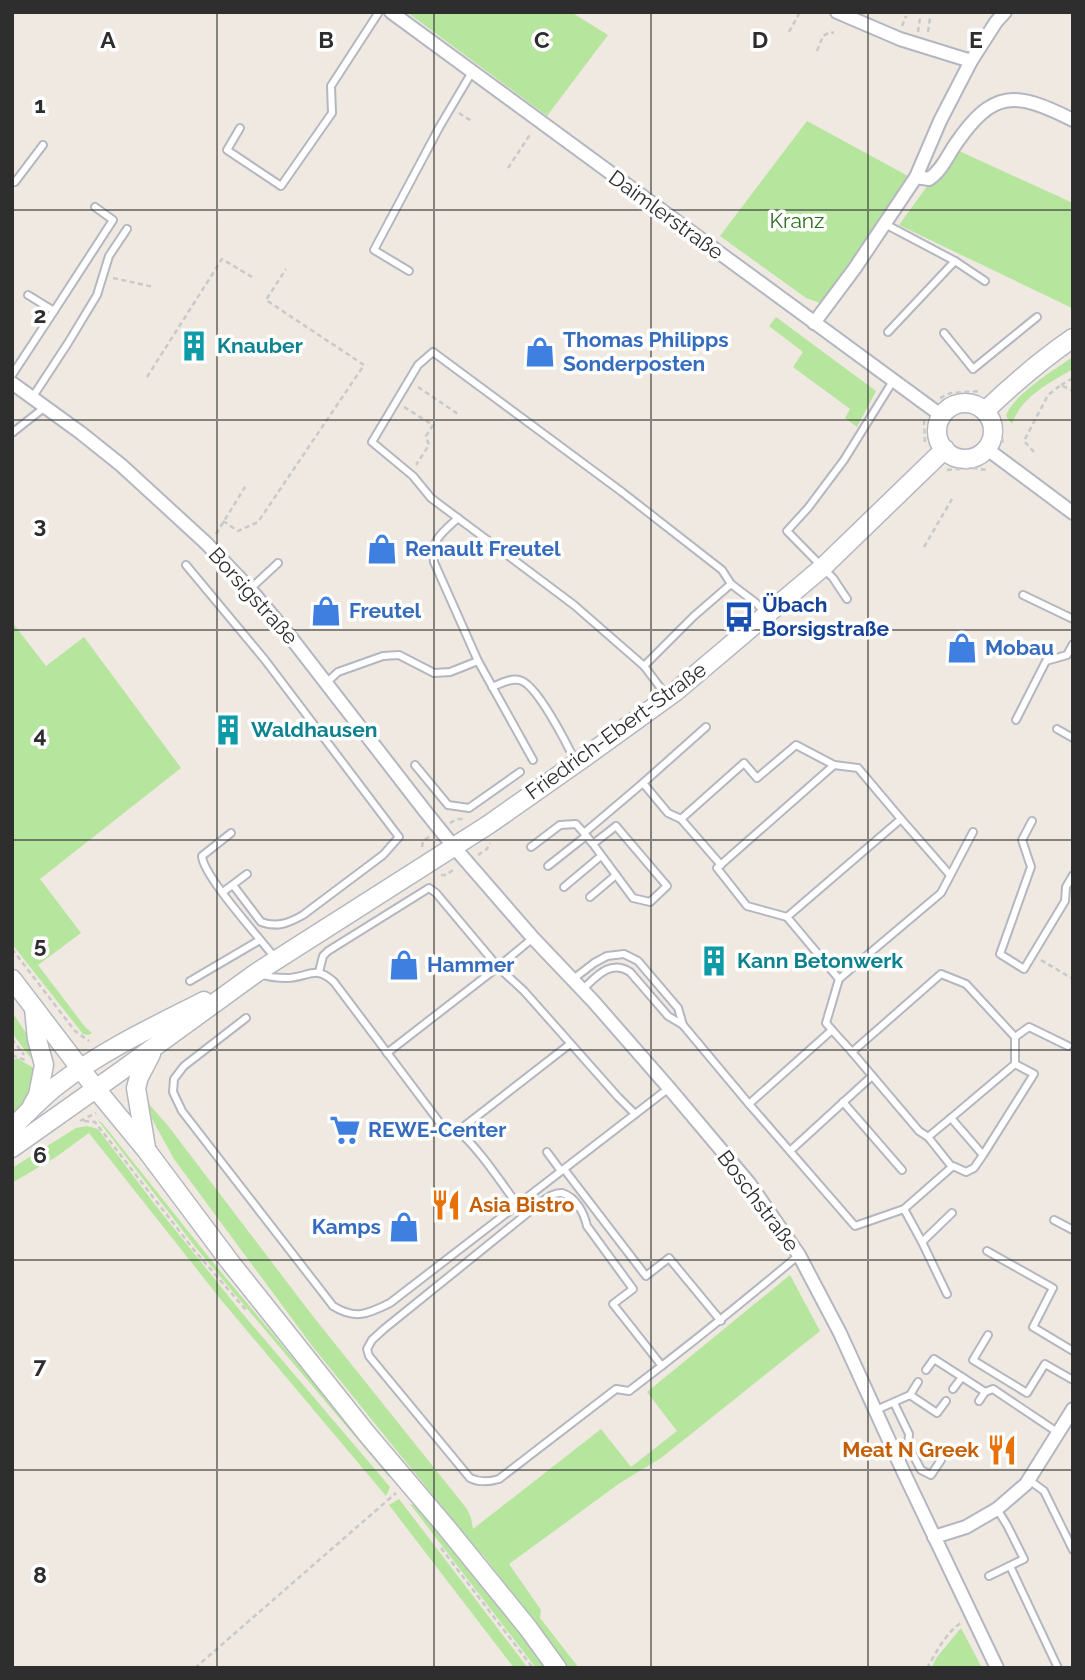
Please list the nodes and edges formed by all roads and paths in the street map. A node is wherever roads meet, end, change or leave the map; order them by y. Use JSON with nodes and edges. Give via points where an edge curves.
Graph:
{"nodes":[{"id":1,"x":379,"y":12,"type":"edge"},
{"id":2,"x":391,"y":12,"type":"edge"},
{"id":3,"x":800,"y":12,"type":"edge"},
{"id":4,"x":837,"y":12,"type":"edge"},
{"id":5,"x":1005,"y":12,"type":"edge"},
{"id":6,"x":789,"y":32,"type":"dead end"},
{"id":7,"x":834,"y":33,"type":"dead end"},
{"id":8,"x":817,"y":51,"type":"dead end"},
{"id":9,"x":971,"y":61,"type":"junction"},
{"id":10,"x":472,"y":72,"type":"junction"},
{"id":11,"x":450,"y":108,"type":"junction"},
{"id":12,"x":1073,"y":120,"type":"edge"},
{"id":13,"x":473,"y":122,"type":"dead end"},
{"id":14,"x":539,"y":122,"type":"junction"},
{"id":15,"x":240,"y":128,"type":"dead end"},
{"id":16,"x":43,"y":145,"type":"dead end"},
{"id":17,"x":508,"y":168,"type":"dead end"},
{"id":18,"x":916,"y":177,"type":"junction"},
{"id":19,"x":12,"y":180,"type":"edge"},
{"id":20,"x":95,"y":208,"type":"dead end"},
{"id":21,"x":885,"y":224,"type":"junction"},
{"id":22,"x":127,"y":229,"type":"dead end"},
{"id":23,"x":956,"y":261,"type":"junction"},
{"id":24,"x":286,"y":269,"type":"dead end"},
{"id":25,"x":409,"y":271,"type":"dead end"},
{"id":26,"x":104,"y":276,"type":"junction"},
{"id":27,"x":252,"y":277,"type":"dead end"},
{"id":28,"x":985,"y":282,"type":"dead end"},
{"id":29,"x":154,"y":287,"type":"dead end"},
{"id":30,"x":28,"y":295,"type":"dead end"},
{"id":31,"x":54,"y":311,"type":"junction"},
{"id":32,"x":1037,"y":317,"type":"dead end"},
{"id":33,"x":814,"y":323,"type":"junction"},
{"id":34,"x":888,"y":332,"type":"dead end"},
{"id":35,"x":944,"y":333,"type":"dead end"},
{"id":36,"x":1073,"y":338,"type":"edge"},
{"id":37,"x":12,"y":375,"type":"edge"},
{"id":38,"x":148,"y":377,"type":"dead end"},
{"id":39,"x":1073,"y":378,"type":"edge"},
{"id":40,"x":408,"y":380,"type":"junction"},
{"id":41,"x":894,"y":381,"type":"junction"},
{"id":42,"x":12,"y":383,"type":"edge"},
{"id":43,"x":1061,"y":385,"type":"junction"},
{"id":44,"x":984,"y":391,"type":"dead end"},
{"id":45,"x":1073,"y":391,"type":"edge"},
{"id":46,"x":32,"y":398,"type":"junction"},
{"id":47,"x":396,"y":401,"type":"junction"},
{"id":48,"x":46,"y":407,"type":"junction"},
{"id":49,"x":937,"y":412,"type":"junction"},
{"id":50,"x":993,"y":413,"type":"junction"},
{"id":51,"x":458,"y":414,"type":"dead end"},
{"id":52,"x":12,"y":433,"type":"edge"},
{"id":53,"x":945,"y":449,"type":"junction"},
{"id":54,"x":924,"y":450,"type":"dead end"},
{"id":55,"x":1034,"y":452,"type":"dead end"},
{"id":56,"x":991,"y":453,"type":"junction"},
{"id":57,"x":410,"y":474,"type":"junction"},
{"id":58,"x":245,"y":487,"type":"dead end"},
{"id":59,"x":952,"y":499,"type":"dead end"},
{"id":60,"x":1073,"y":513,"type":"edge"},
{"id":61,"x":458,"y":519,"type":"junction"},
{"id":62,"x":223,"y":522,"type":"junction"},
{"id":63,"x":206,"y":543,"type":"junction"},
{"id":64,"x":924,"y":547,"type":"dead end"},
{"id":65,"x":278,"y":563,"type":"dead end"},
{"id":66,"x":186,"y":565,"type":"dead end"},
{"id":67,"x":823,"y":567,"type":"junction"},
{"id":68,"x":731,"y":584,"type":"junction"},
{"id":69,"x":250,"y":589,"type":"junction"},
{"id":70,"x":1023,"y":594,"type":"dead end"},
{"id":71,"x":847,"y":599,"type":"dead end"},
{"id":72,"x":767,"y":615,"type":"junction"},
{"id":73,"x":1073,"y":620,"type":"edge"},
{"id":74,"x":1073,"y":644,"type":"edge"},
{"id":75,"x":478,"y":661,"type":"junction"},
{"id":76,"x":644,"y":666,"type":"junction"},
{"id":77,"x":326,"y":683,"type":"junction"},
{"id":78,"x":492,"y":687,"type":"junction"},
{"id":79,"x":667,"y":697,"type":"junction"},
{"id":80,"x":1016,"y":720,"type":"dead end"},
{"id":81,"x":706,"y":727,"type":"dead end"},
{"id":82,"x":1057,"y":729,"type":"dead end"},
{"id":83,"x":1073,"y":738,"type":"edge"},
{"id":84,"x":533,"y":760,"type":"dead end"},
{"id":85,"x":576,"y":764,"type":"junction"},
{"id":86,"x":415,"y":765,"type":"dead end"},
{"id":87,"x":835,"y":765,"type":"junction"},
{"id":88,"x":520,"y":772,"type":"dead end"},
{"id":89,"x":643,"y":783,"type":"junction"},
{"id":90,"x":468,"y":819,"type":"dead end"},
{"id":91,"x":681,"y":819,"type":"junction"},
{"id":92,"x":901,"y":819,"type":"junction"},
{"id":93,"x":1032,"y":821,"type":"dead end"},
{"id":94,"x":440,"y":830,"type":"junction"},
{"id":95,"x":973,"y":832,"type":"dead end"},
{"id":96,"x":231,"y":833,"type":"dead end"},
{"id":97,"x":585,"y":834,"type":"junction"},
{"id":98,"x":593,"y":844,"type":"junction"},
{"id":99,"x":454,"y":847,"type":"junction"},
{"id":100,"x":531,"y":847,"type":"dead end"},
{"id":101,"x":422,"y":849,"type":"dead end"},
{"id":102,"x":601,"y":856,"type":"junction"},
{"id":103,"x":720,"y":865,"type":"junction"},
{"id":104,"x":548,"y":866,"type":"dead end"},
{"id":105,"x":247,"y":874,"type":"dead end"},
{"id":106,"x":616,"y":875,"type":"junction"},
{"id":107,"x":950,"y":875,"type":"junction"},
{"id":108,"x":1073,"y":875,"type":"edge"},
{"id":109,"x":233,"y":885,"type":"junction"},
{"id":110,"x":564,"y":887,"type":"dead end"},
{"id":111,"x":223,"y":892,"type":"junction"},
{"id":112,"x":590,"y":897,"type":"dead end"},
{"id":113,"x":1065,"y":901,"type":"junction"},
{"id":114,"x":1073,"y":906,"type":"edge"},
{"id":115,"x":787,"y":918,"type":"junction"},
{"id":116,"x":533,"y":938,"type":"junction"},
{"id":117,"x":260,"y":940,"type":"junction"},
{"id":118,"x":12,"y":949,"type":"edge"},
{"id":119,"x":1032,"y":955,"type":"junction"},
{"id":120,"x":276,"y":960,"type":"junction"},
{"id":121,"x":498,"y":967,"type":"junction"},
{"id":122,"x":319,"y":972,"type":"junction"},
{"id":123,"x":257,"y":973,"type":"junction"},
{"id":124,"x":12,"y":979,"type":"edge"},
{"id":125,"x":839,"y":979,"type":"junction"},
{"id":126,"x":1073,"y":979,"type":"edge"},
{"id":127,"x":572,"y":980,"type":"junction"},
{"id":128,"x":190,"y":981,"type":"dead end"},
{"id":129,"x":582,"y":990,"type":"junction"},
{"id":130,"x":34,"y":1008,"type":"junction"},
{"id":131,"x":246,"y":1018,"type":"dead end"},
{"id":132,"x":683,"y":1025,"type":"junction"},
{"id":133,"x":832,"y":1030,"type":"junction"},
{"id":134,"x":1015,"y":1037,"type":"junction"},
{"id":135,"x":95,"y":1042,"type":"dead end"},
{"id":136,"x":570,"y":1044,"type":"junction"},
{"id":137,"x":156,"y":1046,"type":"junction"},
{"id":138,"x":1068,"y":1046,"type":"dead end"},
{"id":139,"x":387,"y":1052,"type":"junction"},
{"id":140,"x":852,"y":1052,"type":"junction"},
{"id":141,"x":12,"y":1055,"type":"edge"},
{"id":142,"x":28,"y":1061,"type":"dead end"},
{"id":143,"x":1015,"y":1064,"type":"junction"},
{"id":144,"x":80,"y":1069,"type":"junction"},
{"id":145,"x":872,"y":1076,"type":"junction"},
{"id":146,"x":669,"y":1088,"type":"junction"},
{"id":147,"x":96,"y":1089,"type":"junction"},
{"id":148,"x":843,"y":1102,"type":"junction"},
{"id":149,"x":749,"y":1104,"type":"junction"},
{"id":150,"x":30,"y":1109,"type":"junction"},
{"id":151,"x":635,"y":1114,"type":"junction"},
{"id":152,"x":951,"y":1118,"type":"junction"},
{"id":153,"x":12,"y":1128,"type":"edge"},
{"id":154,"x":458,"y":1131,"type":"junction"},
{"id":155,"x":928,"y":1138,"type":"junction"},
{"id":156,"x":12,"y":1147,"type":"edge"},
{"id":157,"x":147,"y":1151,"type":"junction"},
{"id":158,"x":790,"y":1151,"type":"junction"},
{"id":159,"x":547,"y":1152,"type":"dead end"},
{"id":160,"x":983,"y":1155,"type":"junction"},
{"id":161,"x":952,"y":1167,"type":"junction"},
{"id":162,"x":562,"y":1170,"type":"junction"},
{"id":163,"x":902,"y":1170,"type":"dead end"},
{"id":164,"x":517,"y":1204,"type":"junction"},
{"id":165,"x":904,"y":1209,"type":"junction"},
{"id":166,"x":952,"y":1213,"type":"dead end"},
{"id":167,"x":1054,"y":1220,"type":"dead end"},
{"id":168,"x":1073,"y":1230,"type":"edge"},
{"id":169,"x":922,"y":1242,"type":"junction"},
{"id":170,"x":987,"y":1251,"type":"dead end"},
{"id":171,"x":799,"y":1255,"type":"junction"},
{"id":172,"x":947,"y":1294,"type":"dead end"},
{"id":173,"x":720,"y":1321,"type":"junction"},
{"id":174,"x":988,"y":1335,"type":"dead end"},
{"id":175,"x":1073,"y":1351,"type":"edge"},
{"id":176,"x":662,"y":1366,"type":"junction"},
{"id":177,"x":926,"y":1370,"type":"dead end"},
{"id":178,"x":962,"y":1377,"type":"junction"},
{"id":179,"x":1073,"y":1380,"type":"edge"},
{"id":180,"x":918,"y":1382,"type":"dead end"},
{"id":181,"x":954,"y":1389,"type":"dead end"},
{"id":182,"x":985,"y":1392,"type":"junction"},
{"id":183,"x":910,"y":1395,"type":"junction"},
{"id":184,"x":946,"y":1401,"type":"dead end"},
{"id":185,"x":979,"y":1401,"type":"dead end"},
{"id":186,"x":894,"y":1403,"type":"junction"},
{"id":187,"x":876,"y":1410,"type":"junction"},
{"id":188,"x":1071,"y":1418,"type":"edge"},
{"id":189,"x":1059,"y":1433,"type":"junction"},
{"id":190,"x":941,"y":1460,"type":"dead end"},
{"id":191,"x":1029,"y":1480,"type":"junction"},
{"id":192,"x":409,"y":1482,"type":"junction"},
{"id":193,"x":997,"y":1509,"type":"junction"},
{"id":194,"x":934,"y":1537,"type":"junction"},
{"id":195,"x":1073,"y":1550,"type":"edge"},
{"id":196,"x":1010,"y":1566,"type":"junction"},
{"id":197,"x":989,"y":1576,"type":"dead end"},
{"id":198,"x":973,"y":1615,"type":"junction"},
{"id":199,"x":195,"y":1668,"type":"edge"},
{"id":200,"x":557,"y":1668,"type":"edge"},
{"id":201,"x":927,"y":1668,"type":"edge"},
{"id":202,"x":998,"y":1668,"type":"edge"},
{"id":203,"x":1058,"y":1668,"type":"edge"}],
"edges":[{"from":1,"to":15,"type":"lane","via":[[331,86],[332,113],[281,186],[228,150]]},
{"from":2,"to":10,"type":"street","name":"Daimlerstraße"},
{"from":3,"to":6,"type":"path"},
{"from":4,"to":9,"type":"street","via":[[900,39]]},
{"from":5,"to":9,"type":"street"},
{"from":7,"to":8,"type":"path","via":[[823,36]]},
{"from":9,"to":18,"type":"street"},
{"from":10,"to":11,"type":"lane"},
{"from":10,"to":14,"type":"street","name":"Daimlerstraße"},
{"from":11,"to":13,"type":"path"},
{"from":11,"to":25,"type":"lane","via":[[374,250]]},
{"from":12,"to":18,"type":"street","via":[[1046,106],[1003,100],[970,124],[937,173],[929,179]]},
{"from":14,"to":17,"type":"path"},
{"from":14,"to":33,"type":"street","name":"Daimlerstraße"},
{"from":16,"to":19,"type":"lane","via":[[15,182]]},
{"from":18,"to":21,"type":"street"},
{"from":20,"to":31,"type":"lane","via":[[113,220]]},
{"from":21,"to":23,"type":"lane"},
{"from":21,"to":33,"type":"street"},
{"from":22,"to":26,"type":"lane"},
{"from":23,"to":28,"type":"lane"},
{"from":23,"to":34,"type":"lane"},
{"from":24,"to":62,"type":"path","via":[[266,300],[364,365],[258,522],[237,531]]},
{"from":26,"to":29,"type":"path"},
{"from":26,"to":46,"type":"lane"},
{"from":27,"to":38,"type":"path","via":[[222,259]]},
{"from":30,"to":31,"type":"lane"},
{"from":31,"to":37,"type":"lane"},
{"from":32,"to":35,"type":"lane","via":[[973,369]]},
{"from":33,"to":41,"type":"street","name":"Daimlerstraße"},
{"from":36,"to":50,"type":"main road","via":[[1010,386]]},
{"from":39,"to":43,"type":"path"},
{"from":40,"to":47,"type":"lane"},
{"from":40,"to":51,"type":"path"},
{"from":40,"to":68,"type":"lane","via":[[433,352],[632,499],[722,570]]},
{"from":41,"to":49,"type":"street","name":"Daimlerstraße"},
{"from":41,"to":67,"type":"lane","via":[[844,460],[787,531]]},
{"from":42,"to":46,"type":"street","name":"Borsigstraße"},
{"from":43,"to":45,"type":"path"},
{"from":43,"to":55,"type":"path","via":[[1048,395],[1024,441]]},
{"from":44,"to":49,"type":"path","via":[[942,396]]},
{"from":46,"to":48,"type":"street","name":"Borsigstraße"},
{"from":47,"to":57,"type":"lane","via":[[372,442]]},
{"from":47,"to":57,"type":"path","via":[[433,425],[426,436],[429,445]]},
{"from":48,"to":52,"type":"lane"},
{"from":48,"to":63,"type":"street","name":"Borsigstraße","via":[[121,465]]},
{"from":49,"to":50,"type":"main road","via":[[962,403]]},
{"from":49,"to":53,"type":"main road"},
{"from":49,"to":54,"type":"path","via":[[924,418]]},
{"from":50,"to":56,"type":"main road"},
{"from":50,"to":56,"type":"path","via":[[1004,444]]},
{"from":53,"to":56,"type":"main road","via":[[960,458]]},
{"from":53,"to":67,"type":"main road","name":"Friedrich-Ebert-Straße"},
{"from":56,"to":60,"type":"street"},
{"from":57,"to":61,"type":"lane"},
{"from":58,"to":62,"type":"path"},
{"from":59,"to":64,"type":"path"},
{"from":61,"to":75,"type":"lane","via":[[434,543],[434,562]]},
{"from":61,"to":76,"type":"lane","via":[[574,605]]},
{"from":62,"to":63,"type":"path"},
{"from":63,"to":69,"type":"street","name":"Borsigstraße"},
{"from":65,"to":69,"type":"lane"},
{"from":66,"to":109,"type":"lane","via":[[265,660],[399,837],[383,855],[293,921],[278,925],[261,922]]},
{"from":67,"to":71,"type":"lane"},
{"from":67,"to":72,"type":"main road","name":"Friedrich-Ebert-Straße"},
{"from":68,"to":72,"type":"lane"},
{"from":68,"to":76,"type":"lane"},
{"from":69,"to":77,"type":"street","name":"Borsigstraße"},
{"from":70,"to":73,"type":"lane"},
{"from":72,"to":79,"type":"main road","name":"Friedrich-Ebert-Straße"},
{"from":74,"to":80,"type":"lane","via":[[1067,655],[1046,661]]},
{"from":75,"to":77,"type":"lane","via":[[434,673],[399,655],[383,656],[338,673]]},
{"from":75,"to":78,"type":"lane"},
{"from":76,"to":79,"type":"lane"},
{"from":77,"to":94,"type":"street","name":"Borsigstraße"},
{"from":78,"to":84,"type":"lane"},
{"from":78,"to":85,"type":"lane","via":[[510,680],[527,683]]},
{"from":79,"to":85,"type":"main road","name":"Friedrich-Ebert-Straße"},
{"from":81,"to":89,"type":"lane"},
{"from":82,"to":83,"type":"lane"},
{"from":85,"to":99,"type":"main road","name":"Friedrich-Ebert-Straße"},
{"from":86,"to":88,"type":"lane","via":[[448,805],[469,808]]},
{"from":87,"to":91,"type":"lane","via":[[796,745],[757,778],[744,763]]},
{"from":87,"to":92,"type":"lane","via":[[858,768]]},
{"from":87,"to":103,"type":"lane"},
{"from":89,"to":91,"type":"lane","via":[[668,813]]},
{"from":89,"to":97,"type":"lane"},
{"from":90,"to":94,"type":"path","via":[[457,819]]},
{"from":91,"to":103,"type":"lane"},
{"from":92,"to":107,"type":"lane"},
{"from":92,"to":115,"type":"lane"},
{"from":93,"to":119,"type":"lane","via":[[1022,840],[1031,867],[1000,954],[1024,969]]},
{"from":94,"to":99,"type":"street","name":"Borsigstraße"},
{"from":94,"to":101,"type":"path","via":[[423,841]]},
{"from":95,"to":107,"type":"lane"},
{"from":96,"to":111,"type":"lane","via":[[202,856]]},
{"from":97,"to":98,"type":"lane"},
{"from":97,"to":100,"type":"lane","via":[[576,824],[560,825]]},
{"from":97,"to":104,"type":"lane"},
{"from":98,"to":102,"type":"lane"},
{"from":98,"to":106,"type":"lane","via":[[615,826],[667,886],[650,902],[634,898]]},
{"from":99,"to":116,"type":"street","name":"Boschstraße"},
{"from":99,"to":120,"type":"main road","name":"Friedrich-Ebert-Straße"},
{"from":102,"to":106,"type":"lane"},
{"from":102,"to":110,"type":"lane"},
{"from":103,"to":115,"type":"lane","via":[[717,868],[747,906]]},
{"from":105,"to":109,"type":"lane"},
{"from":106,"to":112,"type":"lane"},
{"from":107,"to":125,"type":"lane","via":[[941,893]]},
{"from":108,"to":113,"type":"lane"},
{"from":109,"to":111,"type":"lane"},
{"from":111,"to":117,"type":"lane"},
{"from":113,"to":114,"type":"lane"},
{"from":113,"to":119,"type":"lane"},
{"from":115,"to":125,"type":"lane"},
{"from":116,"to":121,"type":"lane"},
{"from":116,"to":127,"type":"street","name":"Boschstraße"},
{"from":117,"to":120,"type":"lane"},
{"from":117,"to":128,"type":"lane"},
{"from":118,"to":135,"type":"path","via":[[75,1031]]},
{"from":119,"to":126,"type":"path"},
{"from":120,"to":123,"type":"main road","name":"Friedrich-Ebert-Straße"},
{"from":121,"to":122,"type":"lane","via":[[429,888],[328,951]]},
{"from":121,"to":136,"type":"lane"},
{"from":121,"to":139,"type":"lane"},
{"from":122,"to":123,"type":"lane","via":[[290,978]]},
{"from":122,"to":139,"type":"lane","via":[[334,982]]},
{"from":123,"to":137,"type":"main road","name":"Friedrich-Ebert-Straße"},
{"from":123,"to":144,"type":"main road","name":"Friedrich-Ebert-Straße"},
{"from":124,"to":130,"type":"main road"},
{"from":125,"to":133,"type":"lane","via":[[826,1023]]},
{"from":127,"to":129,"type":"street","name":"Boschstraße"},
{"from":127,"to":132,"type":"lane","via":[[594,962],[624,954],[638,961],[678,1008]]},
{"from":129,"to":132,"type":"lane","via":[[602,971],[623,967],[668,1016]]},
{"from":129,"to":146,"type":"street","name":"Boschstraße"},
{"from":130,"to":144,"type":"main road"},
{"from":130,"to":150,"type":"main road","via":[[44,1065]]},
{"from":131,"to":164,"type":"lane","via":[[184,1066],[174,1079],[173,1091],[182,1111],[333,1306],[359,1315],[390,1303]]},
{"from":132,"to":149,"type":"lane"},
{"from":133,"to":140,"type":"lane"},
{"from":133,"to":149,"type":"lane"},
{"from":134,"to":138,"type":"lane","via":[[1029,1027]]},
{"from":134,"to":140,"type":"lane","via":[[966,984],[941,974]]},
{"from":134,"to":143,"type":"lane"},
{"from":136,"to":151,"type":"lane"},
{"from":136,"to":154,"type":"lane"},
{"from":137,"to":147,"type":"main road","name":"Friedrich-Ebert-Straße"},
{"from":137,"to":157,"type":"main road","via":[[136,1088]]},
{"from":139,"to":154,"type":"lane","via":[[440,1123]]},
{"from":140,"to":145,"type":"lane"},
{"from":141,"to":142,"type":"path"},
{"from":143,"to":152,"type":"lane"},
{"from":143,"to":160,"type":"lane","via":[[1034,1074]]},
{"from":144,"to":147,"type":"main road"},
{"from":144,"to":150,"type":"main road","name":"Friedrich-Ebert-Straße"},
{"from":145,"to":148,"type":"lane"},
{"from":145,"to":155,"type":"lane"},
{"from":146,"to":151,"type":"lane"},
{"from":146,"to":171,"type":"street","name":"Boschstraße","via":[[749,1183]]},
{"from":147,"to":156,"type":"main road","name":"Friedrich-Ebert-Straße"},
{"from":147,"to":157,"type":"main road"},
{"from":148,"to":158,"type":"lane"},
{"from":148,"to":163,"type":"lane"},
{"from":149,"to":158,"type":"lane"},
{"from":150,"to":153,"type":"main road","name":"Friedrich-Ebert-Straße"},
{"from":151,"to":162,"type":"lane"},
{"from":152,"to":155,"type":"lane"},
{"from":152,"to":160,"type":"lane"},
{"from":154,"to":164,"type":"lane"},
{"from":155,"to":161,"type":"lane"},
{"from":157,"to":192,"type":"main road","via":[[239,1273]]},
{"from":158,"to":165,"type":"lane","via":[[855,1226]]},
{"from":159,"to":162,"type":"lane"},
{"from":160,"to":161,"type":"lane","via":[[966,1172]]},
{"from":161,"to":165,"type":"lane"},
{"from":162,"to":164,"type":"lane"},
{"from":162,"to":173,"type":"lane","via":[[646,1276],[669,1258]]},
{"from":165,"to":169,"type":"lane"},
{"from":166,"to":169,"type":"lane"},
{"from":167,"to":168,"type":"lane"},
{"from":169,"to":172,"type":"lane"},
{"from":170,"to":175,"type":"lane","via":[[1054,1288],[1033,1327]]},
{"from":171,"to":173,"type":"lane"},
{"from":171,"to":187,"type":"street","name":"Boschstraße"},
{"from":173,"to":176,"type":"lane"},
{"from":174,"to":179,"type":"lane","via":[[974,1360],[1027,1394],[1045,1364]]},
{"from":176,"to":176,"type":"lane","via":[[613,1304],[633,1289],[587,1226],[584,1214],[562,1193],[540,1203],[384,1329],[367,1349],[477,1482],[499,1479],[616,1389],[629,1391]]},
{"from":177,"to":178,"type":"lane","via":[[934,1359]]},
{"from":178,"to":181,"type":"lane"},
{"from":178,"to":182,"type":"lane"},
{"from":180,"to":183,"type":"lane"},
{"from":182,"to":185,"type":"lane"},
{"from":182,"to":189,"type":"lane","via":[[993,1388]]},
{"from":183,"to":184,"type":"lane","via":[[937,1413]]},
{"from":183,"to":186,"type":"lane"},
{"from":186,"to":187,"type":"lane"},
{"from":186,"to":190,"type":"lane","via":[[921,1470],[931,1475]]},
{"from":187,"to":194,"type":"street","name":"Boschstraße"},
{"from":188,"to":189,"type":"street"},
{"from":189,"to":191,"type":"street"},
{"from":191,"to":193,"type":"street"},
{"from":191,"to":195,"type":"lane","via":[[1044,1492]]},
{"from":192,"to":199,"type":"path"},
{"from":192,"to":200,"type":"main road"},
{"from":193,"to":194,"type":"street","via":[[966,1527]]},
{"from":193,"to":196,"type":"lane","via":[[1024,1559]]},
{"from":194,"to":198,"type":"street","name":"Boschstraße"},
{"from":196,"to":197,"type":"lane"},
{"from":196,"to":203,"type":"lane"},
{"from":198,"to":201,"type":"path","via":[[956,1626]]},
{"from":198,"to":202,"type":"street","name":"Boschstraße"}]}
